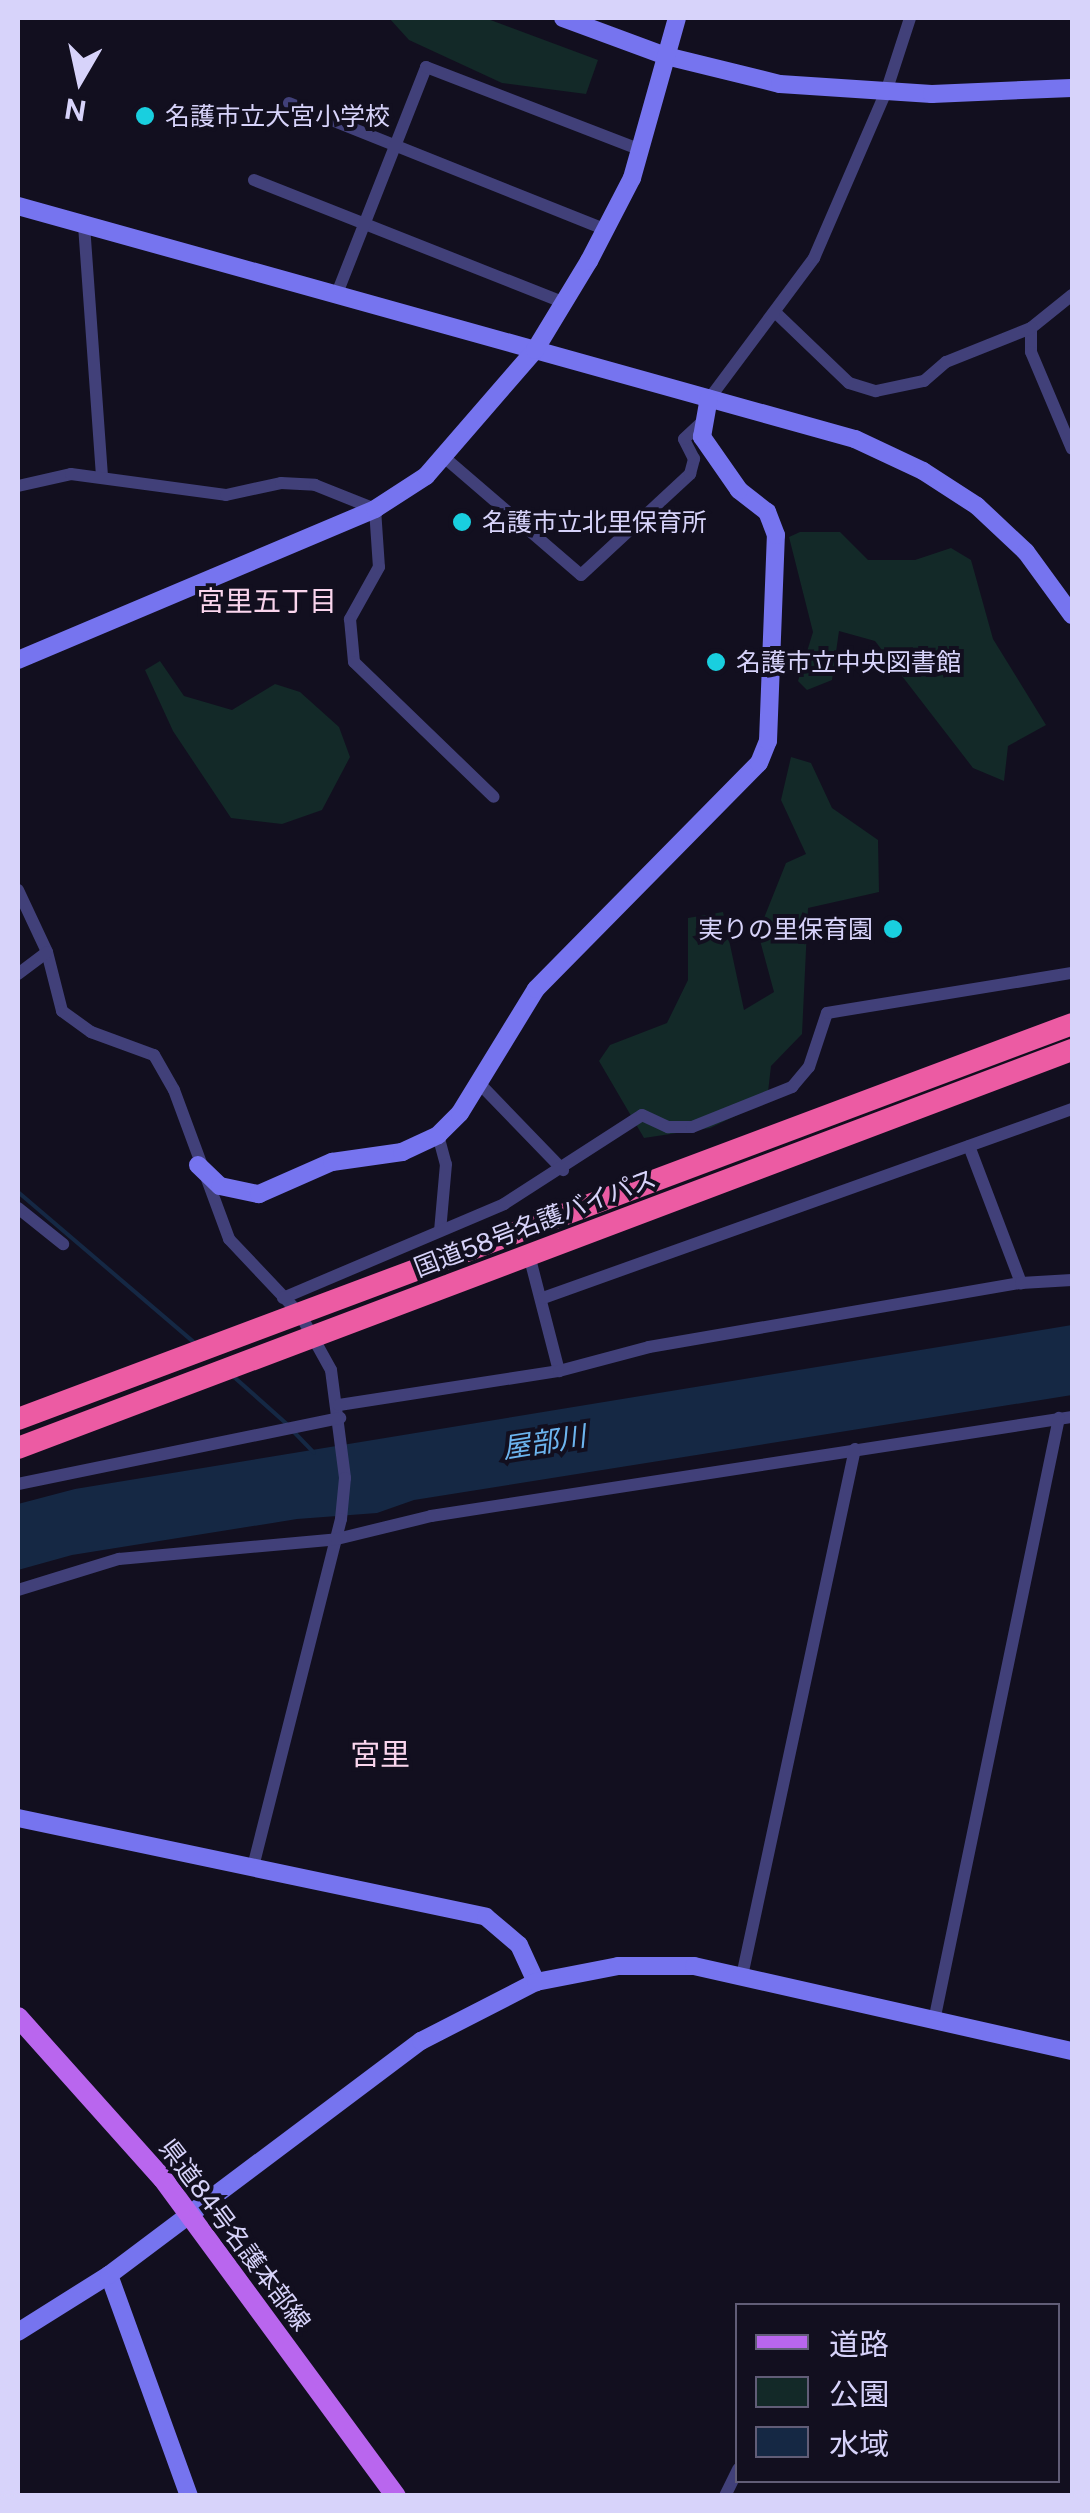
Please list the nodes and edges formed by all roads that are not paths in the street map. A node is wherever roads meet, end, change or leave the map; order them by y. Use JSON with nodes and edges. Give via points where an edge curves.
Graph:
{"nodes":[{"id":1,"x":562,"y":18,"type":"edge"},
{"id":2,"x":677,"y":18,"type":"edge"},
{"id":3,"x":910,"y":18,"type":"edge"},
{"id":4,"x":666,"y":56,"type":"junction"},
{"id":5,"x":1072,"y":88,"type":"edge"},
{"id":6,"x":886,"y":92,"type":"junction"},
{"id":7,"x":289,"y":103,"type":"dead end"},
{"id":8,"x":394,"y":147,"type":"junction"},
{"id":9,"x":639,"y":149,"type":"junction"},
{"id":10,"x":254,"y":180,"type":"dead end"},
{"id":11,"x":18,"y":206,"type":"edge"},
{"id":12,"x":84,"y":225,"type":"junction"},
{"id":13,"x":362,"y":225,"type":"junction"},
{"id":14,"x":606,"y":230,"type":"junction"},
{"id":15,"x":1072,"y":295,"type":"edge"},
{"id":16,"x":336,"y":296,"type":"junction"},
{"id":17,"x":565,"y":303,"type":"junction"},
{"id":18,"x":776,"y":313,"type":"junction"},
{"id":19,"x":1030,"y":328,"type":"junction"},
{"id":20,"x":535,"y":350,"type":"junction"},
{"id":21,"x":709,"y":398,"type":"junction"},
{"id":22,"x":700,"y":424,"type":"junction"},
{"id":23,"x":1072,"y":449,"type":"edge"},
{"id":24,"x":444,"y":458,"type":"junction"},
{"id":25,"x":102,"y":477,"type":"junction"},
{"id":26,"x":18,"y":486,"type":"edge"},
{"id":27,"x":375,"y":510,"type":"junction"},
{"id":28,"x":1071,"y":610,"type":"edge"},
{"id":29,"x":18,"y":660,"type":"edge"},
{"id":30,"x":494,"y":797,"type":"dead end"},
{"id":31,"x":18,"y":890,"type":"edge"},
{"id":32,"x":47,"y":952,"type":"junction"},
{"id":33,"x":1072,"y":973,"type":"edge"},
{"id":34,"x":18,"y":974,"type":"edge"},
{"id":35,"x":1072,"y":1024,"type":"edge"},
{"id":36,"x":1072,"y":1050,"type":"edge"},
{"id":37,"x":476,"y":1081,"type":"junction"},
{"id":38,"x":1072,"y":1110,"type":"edge"},
{"id":39,"x":438,"y":1135,"type":"junction"},
{"id":40,"x":969,"y":1146,"type":"junction"},
{"id":41,"x":198,"y":1165,"type":"junction"},
{"id":42,"x":562,"y":1170,"type":"junction"},
{"id":43,"x":18,"y":1208,"type":"edge"},
{"id":44,"x":440,"y":1231,"type":"junction"},
{"id":45,"x":63,"y":1244,"type":"dead end"},
{"id":46,"x":529,"y":1255,"type":"junction"},
{"id":47,"x":1072,"y":1280,"type":"edge"},
{"id":48,"x":1022,"y":1283,"type":"junction"},
{"id":49,"x":543,"y":1298,"type":"junction"},
{"id":50,"x":292,"y":1306,"type":"junction"},
{"id":51,"x":315,"y":1335,"type":"junction"},
{"id":52,"x":559,"y":1371,"type":"junction"},
{"id":53,"x":340,"y":1411,"type":"junction"},
{"id":54,"x":1066,"y":1418,"type":"edge"},
{"id":55,"x":18,"y":1419,"type":"edge"},
{"id":56,"x":18,"y":1448,"type":"edge"},
{"id":57,"x":855,"y":1449,"type":"junction"},
{"id":58,"x":18,"y":1484,"type":"edge"},
{"id":59,"x":337,"y":1539,"type":"junction"},
{"id":60,"x":18,"y":1590,"type":"edge"},
{"id":61,"x":18,"y":1818,"type":"edge"},
{"id":62,"x":253,"y":1868,"type":"junction"},
{"id":63,"x":742,"y":1976,"type":"junction"},
{"id":64,"x":536,"y":1982,"type":"junction"},
{"id":65,"x":18,"y":2017,"type":"edge"},
{"id":66,"x":934,"y":2021,"type":"junction"},
{"id":67,"x":1072,"y":2051,"type":"edge"},
{"id":68,"x":190,"y":2216,"type":"junction"},
{"id":69,"x":110,"y":2275,"type":"junction"},
{"id":70,"x":18,"y":2332,"type":"edge"},
{"id":71,"x":189,"y":2496,"type":"edge"},
{"id":72,"x":396,"y":2496,"type":"edge"}],
"edges":[{"from":1,"to":4,"type":"street"},
{"from":2,"to":4,"type":"street"},
{"from":3,"to":6,"type":"street"},
{"from":4,"to":6,"type":"street","via":[[780,84]]},
{"from":4,"to":9,"type":"street"},
{"from":5,"to":6,"type":"street"},
{"from":6,"to":18,"type":"street","via":[[814,258]]},
{"from":7,"to":8,"type":"street"},
{"from":8,"to":9,"type":"street","via":[[426,67]]},
{"from":8,"to":13,"type":"street"},
{"from":8,"to":14,"type":"street"},
{"from":9,"to":14,"type":"street"},
{"from":10,"to":13,"type":"street"},
{"from":11,"to":12,"type":"street"},
{"from":12,"to":16,"type":"street"},
{"from":12,"to":25,"type":"street"},
{"from":13,"to":16,"type":"street"},
{"from":13,"to":17,"type":"street"},
{"from":14,"to":17,"type":"street"},
{"from":15,"to":19,"type":"street"},
{"from":16,"to":20,"type":"street"},
{"from":17,"to":20,"type":"street"},
{"from":18,"to":19,"type":"street","via":[[849,383],[876,391],[924,381],[946,362]]},
{"from":18,"to":21,"type":"street"},
{"from":19,"to":23,"type":"street","via":[[1035,364]]},
{"from":20,"to":21,"type":"street"},
{"from":20,"to":24,"type":"street"},
{"from":21,"to":22,"type":"street"},
{"from":21,"to":28,"type":"street","via":[[854,439],[923,471],[1002,528]]},
{"from":22,"to":24,"type":"street","via":[[684,440],[694,459],[690,474],[581,575]]},
{"from":22,"to":37,"type":"street","via":[[712,456],[766,512],[776,535],[765,752],[752,773],[665,852],[536,988]]},
{"from":24,"to":27,"type":"street"},
{"from":25,"to":26,"type":"street","via":[[71,474]]},
{"from":25,"to":27,"type":"street","via":[[226,495],[281,483],[315,485]]},
{"from":27,"to":29,"type":"street"},
{"from":27,"to":30,"type":"street","via":[[379,566],[350,619],[354,662]]},
{"from":31,"to":32,"type":"street"},
{"from":32,"to":34,"type":"street"},
{"from":32,"to":41,"type":"street","via":[[62,1011],[72,1021],[154,1054]]},
{"from":33,"to":42,"type":"street","via":[[827,1014],[809,1066],[792,1086],[692,1127],[668,1127],[642,1115]]},
{"from":35,"to":50,"type":"highway","name":"国道58号名護バイパス"},
{"from":36,"to":46,"type":"highway","name":"国道58号名護バイパス"},
{"from":37,"to":39,"type":"street"},
{"from":37,"to":42,"type":"street"},
{"from":38,"to":40,"type":"street"},
{"from":39,"to":41,"type":"street","via":[[402,1152],[332,1162],[259,1194],[220,1186]]},
{"from":39,"to":44,"type":"street","via":[[446,1164]]},
{"from":40,"to":48,"type":"street"},
{"from":40,"to":49,"type":"street"},
{"from":41,"to":50,"type":"street","via":[[229,1240]]},
{"from":42,"to":44,"type":"street"},
{"from":43,"to":45,"type":"street"},
{"from":44,"to":50,"type":"street"},
{"from":46,"to":49,"type":"street"},
{"from":46,"to":51,"type":"highway","name":"国道58号名護バイパス"},
{"from":47,"to":48,"type":"street"},
{"from":48,"to":52,"type":"street","via":[[649,1346]]},
{"from":49,"to":52,"type":"street"},
{"from":50,"to":51,"type":"street"},
{"from":50,"to":55,"type":"highway","name":"国道58号名護バイパス"},
{"from":51,"to":53,"type":"street"},
{"from":51,"to":56,"type":"highway","name":"国道58号名護バイパス"},
{"from":52,"to":53,"type":"street"},
{"from":53,"to":58,"type":"street"},
{"from":53,"to":59,"type":"street"},
{"from":54,"to":57,"type":"street"},
{"from":54,"to":66,"type":"street"},
{"from":57,"to":59,"type":"street","via":[[431,1516]]},
{"from":57,"to":63,"type":"street"},
{"from":59,"to":60,"type":"street","via":[[119,1558]]},
{"from":59,"to":62,"type":"street"},
{"from":61,"to":62,"type":"street"},
{"from":62,"to":64,"type":"street","via":[[486,1917],[519,1945]]},
{"from":63,"to":64,"type":"street","via":[[642,1964]]},
{"from":63,"to":66,"type":"street"},
{"from":64,"to":68,"type":"street","via":[[421,2042]]},
{"from":65,"to":68,"type":"main road","name":"県道84号名護本部線","via":[[92,2092]]},
{"from":66,"to":67,"type":"street"},
{"from":68,"to":69,"type":"street"},
{"from":68,"to":72,"type":"main road","name":"県道84号名護本部線"},
{"from":69,"to":70,"type":"street"},
{"from":69,"to":71,"type":"street"}]}
